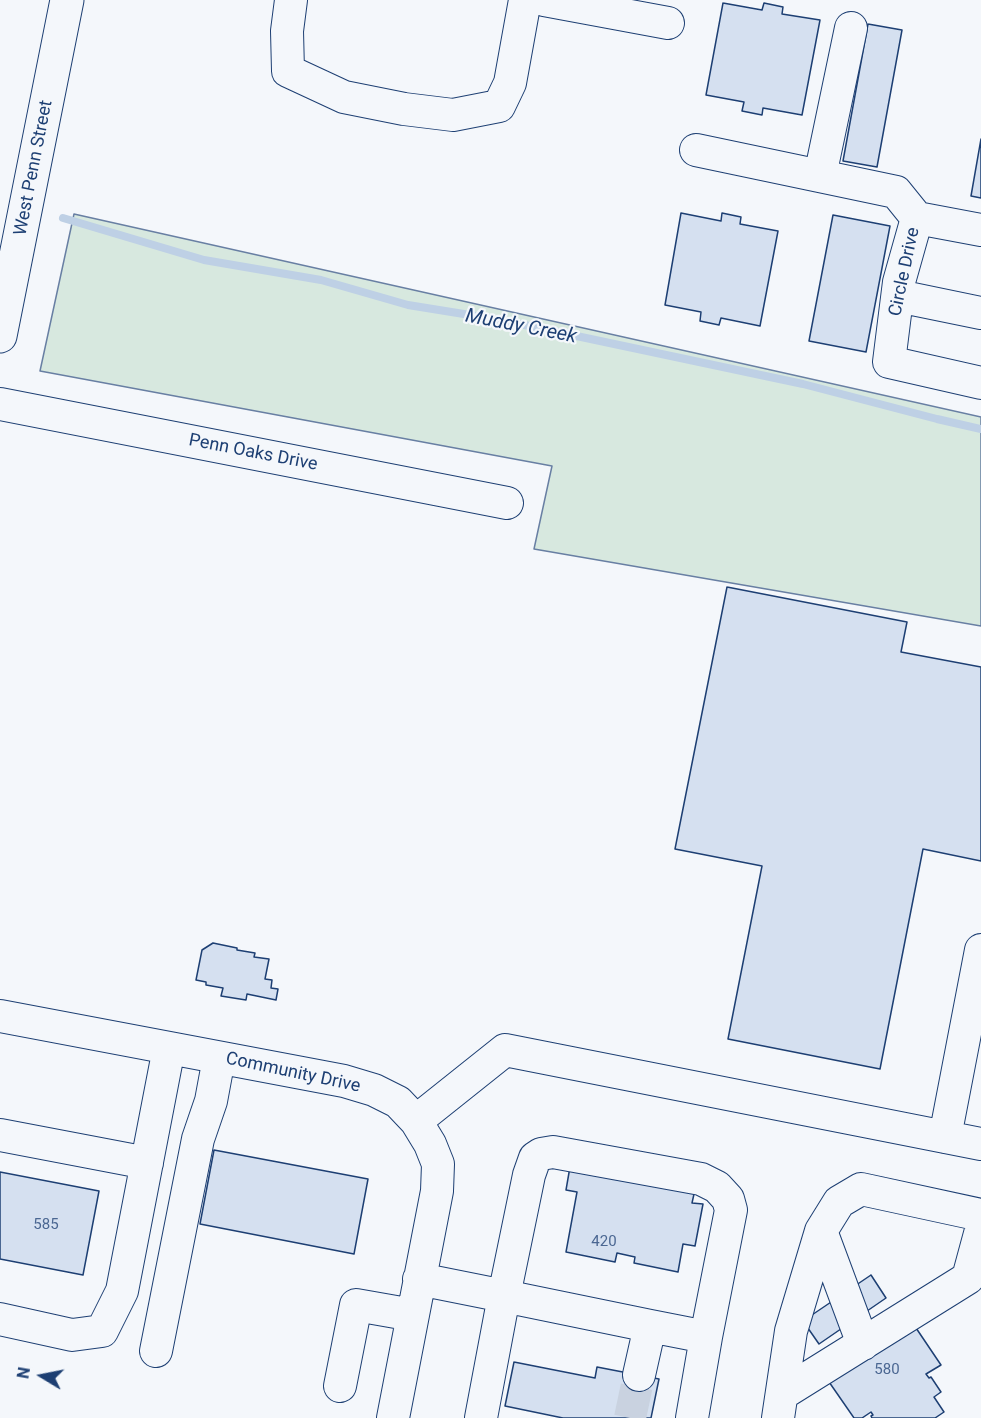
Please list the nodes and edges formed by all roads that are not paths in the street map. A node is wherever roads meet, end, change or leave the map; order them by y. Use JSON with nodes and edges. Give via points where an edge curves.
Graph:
{"nodes":[{"id":1,"x":67,"y":0,"type":"edge"},
{"id":2,"x":291,"y":0,"type":"edge"},
{"id":3,"x":525,"y":0,"type":"edge"},
{"id":4,"x":544,"y":0,"type":"edge"},
{"id":5,"x":668,"y":23,"type":"dead end"},
{"id":6,"x":851,"y":28,"type":"dead end"},
{"id":7,"x":696,"y":150,"type":"dead end"},
{"id":8,"x":820,"y":176,"type":"junction"},
{"id":9,"x":917,"y":218,"type":"junction"},
{"id":10,"x":981,"y":230,"type":"edge"},
{"id":11,"x":898,"y":296,"type":"junction"},
{"id":12,"x":981,"y":313,"type":"edge"},
{"id":13,"x":0,"y":336,"type":"edge"},
{"id":14,"x":981,"y":383,"type":"edge"},
{"id":15,"x":0,"y":404,"type":"edge"},
{"id":16,"x":507,"y":503,"type":"dead end"},
{"id":17,"x":981,"y":950,"type":"edge"},
{"id":18,"x":0,"y":1016,"type":"edge"},
{"id":19,"x":169,"y":1048,"type":"junction"},
{"id":20,"x":219,"y":1058,"type":"junction"},
{"id":21,"x":416,"y":1121,"type":"junction"},
{"id":22,"x":0,"y":1135,"type":"edge"},
{"id":23,"x":945,"y":1137,"type":"junction"},
{"id":24,"x":981,"y":1144,"type":"edge"},
{"id":25,"x":147,"y":1162,"type":"junction"},
{"id":26,"x":981,"y":1215,"type":"edge"},
{"id":27,"x":981,"y":1230,"type":"edge"},
{"id":28,"x":821,"y":1231,"type":"junction"},
{"id":29,"x":420,"y":1280,"type":"junction"},
{"id":30,"x":504,"y":1296,"type":"junction"},
{"id":31,"x":413,"y":1315,"type":"junction"},
{"id":32,"x":0,"y":1319,"type":"edge"},
{"id":33,"x":650,"y":1326,"type":"junction"},
{"id":34,"x":706,"y":1336,"type":"junction"},
{"id":35,"x":863,"y":1344,"type":"junction"},
{"id":36,"x":156,"y":1351,"type":"dead end"},
{"id":37,"x":639,"y":1375,"type":"tunnel mouth"},
{"id":38,"x":340,"y":1386,"type":"dead end"},
{"id":39,"x":780,"y":1406,"type":"edge"},
{"id":40,"x":393,"y":1418,"type":"edge"},
{"id":41,"x":481,"y":1418,"type":"edge"},
{"id":42,"x":692,"y":1418,"type":"edge"}],
"edges":[{"from":1,"to":13,"type":"main road","name":"West Penn Street"},
{"from":2,"to":3,"type":"street","via":[[288,71],[344,97],[404,110],[453,115],[499,106],[510,83]]},
{"from":4,"to":5,"type":"street"},
{"from":6,"to":8,"type":"street"},
{"from":7,"to":8,"type":"street","name":"Circle Drive"},
{"from":8,"to":9,"type":"street","name":"Circle Drive","via":[[896,192]]},
{"from":9,"to":10,"type":"street"},
{"from":9,"to":11,"type":"street","name":"Circle Drive"},
{"from":11,"to":12,"type":"street"},
{"from":11,"to":14,"type":"street","name":"Circle Drive","via":[[889,362]]},
{"from":15,"to":16,"type":"street","name":"Penn Oaks Drive"},
{"from":17,"to":23,"type":"street"},
{"from":18,"to":19,"type":"street","name":"Community Drive"},
{"from":19,"to":20,"type":"street","name":"Community Drive"},
{"from":19,"to":25,"type":"street"},
{"from":20,"to":21,"type":"street","name":"Community Drive","via":[[374,1090],[398,1102]]},
{"from":20,"to":36,"type":"street","via":[[211,1101],[198,1139]]},
{"from":21,"to":23,"type":"street","via":[[505,1050]]},
{"from":21,"to":29,"type":"street","name":"Community Drive","via":[[438,1164],[437,1191]]},
{"from":22,"to":25,"type":"street"},
{"from":23,"to":24,"type":"street"},
{"from":25,"to":32,"type":"street","via":[[122,1291],[102,1331],[72,1335]]},
{"from":26,"to":28,"type":"street","via":[[861,1189],[839,1202]]},
{"from":27,"to":35,"type":"street","via":[[968,1278]]},
{"from":28,"to":35,"type":"street"},
{"from":28,"to":39,"type":"street","via":[[791,1331]]},
{"from":29,"to":30,"type":"street"},
{"from":29,"to":31,"type":"street","name":"Community Drive"},
{"from":30,"to":33,"type":"street"},
{"from":30,"to":34,"type":"street","via":[[529,1175],[535,1158],[541,1154],[553,1152],[701,1179],[717,1187],[728,1199],[731,1210]]},
{"from":30,"to":41,"type":"street"},
{"from":31,"to":38,"type":"street","via":[[356,1305]]},
{"from":31,"to":40,"type":"street","name":"Community Drive"},
{"from":33,"to":34,"type":"street"},
{"from":33,"to":37,"type":"street"},
{"from":34,"to":42,"type":"street"},
{"from":35,"to":39,"type":"street"}]}
